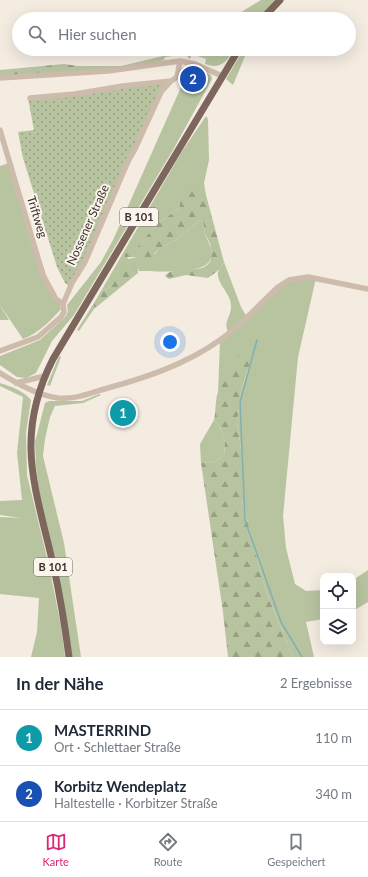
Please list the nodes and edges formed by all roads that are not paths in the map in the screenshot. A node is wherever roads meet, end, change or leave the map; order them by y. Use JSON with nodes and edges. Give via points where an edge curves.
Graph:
{"nodes":[{"id":1,"x":280,"y":0,"type":"edge"},
{"id":2,"x":269,"y":12,"type":"edge"},
{"id":3,"x":235,"y":56,"type":"edge"},
{"id":4,"x":180,"y":61,"type":"junction"},
{"id":5,"x":195,"y":64,"type":"junction"},
{"id":6,"x":222,"y":76,"type":"junction"},
{"id":7,"x":178,"y":77,"type":"junction"},
{"id":8,"x":0,"y":78,"type":"edge"},
{"id":9,"x":171,"y":81,"type":"junction"},
{"id":10,"x":30,"y":98,"type":"dead end"},
{"id":11,"x":0,"y":130,"type":"edge"},
{"id":12,"x":368,"y":289,"type":"edge"},
{"id":13,"x":63,"y":304,"type":"junction"},
{"id":14,"x":0,"y":351,"type":"edge"},
{"id":15,"x":0,"y":373,"type":"edge"},
{"id":16,"x":45,"y":376,"type":"junction"},
{"id":17,"x":16,"y":383,"type":"junction"},
{"id":18,"x":39,"y":393,"type":"junction"},
{"id":19,"x":69,"y":657,"type":"edge"}],
"edges":[{"from":1,"to":2,"type":"main road"},
{"from":3,"to":6,"type":"main road","number":"B 101"},
{"from":4,"to":5,"type":"street"},
{"from":4,"to":7,"type":"street"},
{"from":4,"to":8,"type":"street","via":[[108,71]]},
{"from":5,"to":6,"type":"street"},
{"from":5,"to":7,"type":"street","via":[[187,79]]},
{"from":6,"to":16,"type":"main road","number":"B 101"},
{"from":7,"to":9,"type":"street"},
{"from":9,"to":10,"type":"street"},
{"from":9,"to":13,"type":"street","name":"Nossener Straße","via":[[161,92],[129,158],[85,262]]},
{"from":11,"to":13,"type":"street","name":"Triftweg","via":[[43,275],[56,299]]},
{"from":12,"to":18,"type":"street","via":[[308,277],[289,280],[278,287],[220,341],[182,362],[145,378],[77,397],[60,398]]},
{"from":13,"to":14,"type":"street","name":"Nossener Straße","via":[[64,312],[61,317],[46,331],[29,341]]},
{"from":15,"to":17,"type":"street"},
{"from":16,"to":17,"type":"street"},
{"from":16,"to":18,"type":"main road","number":"B 101"},
{"from":17,"to":18,"type":"street"},
{"from":18,"to":19,"type":"main road","number":"B 101","via":[[31,438],[32,472],[59,594]]}]}
